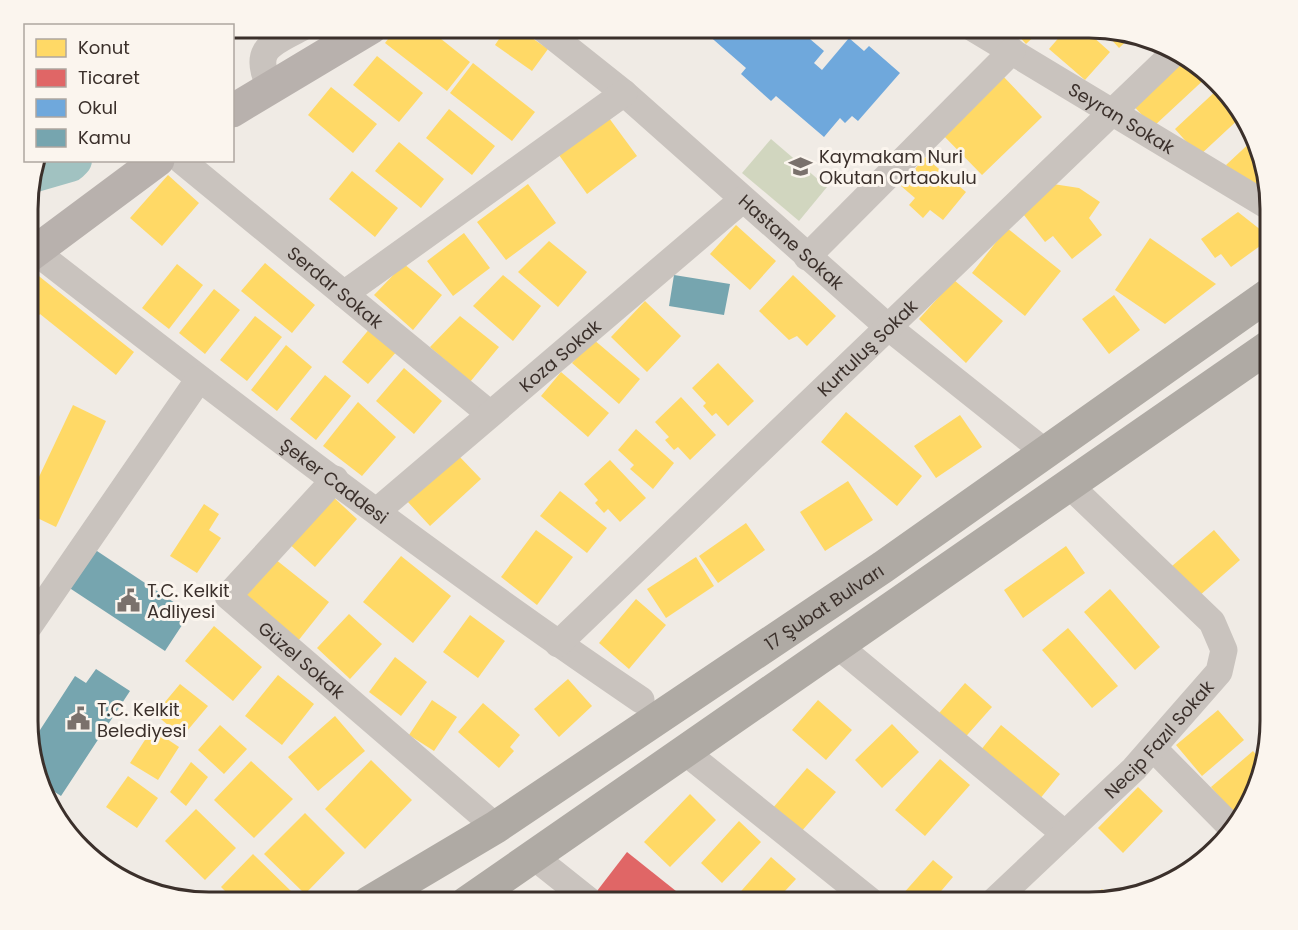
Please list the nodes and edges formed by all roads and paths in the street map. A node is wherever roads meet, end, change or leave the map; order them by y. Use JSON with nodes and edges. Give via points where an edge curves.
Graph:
{"nodes":[{"id":1,"x":282,"y":38,"type":"edge"},
{"id":2,"x":353,"y":38,"type":"edge"},
{"id":3,"x":556,"y":38,"type":"edge"},
{"id":4,"x":989,"y":38,"type":"edge"},
{"id":5,"x":1012,"y":51,"type":"junction"},
{"id":6,"x":1169,"y":57,"type":"edge"},
{"id":7,"x":270,"y":87,"type":"junction"},
{"id":8,"x":637,"y":97,"type":"junction"},
{"id":9,"x":234,"y":110,"type":"edge"},
{"id":10,"x":1112,"y":112,"type":"junction"},
{"id":11,"x":155,"y":162,"type":"edge"},
{"id":12,"x":183,"y":162,"type":"edge"},
{"id":13,"x":742,"y":200,"type":"junction"},
{"id":14,"x":1260,"y":201,"type":"edge"},
{"id":15,"x":38,"y":250,"type":"edge"},
{"id":16,"x":807,"y":256,"type":"junction"},
{"id":17,"x":38,"y":258,"type":"edge"},
{"id":18,"x":344,"y":294,"type":"junction"},
{"id":19,"x":1260,"y":301,"type":"edge"},
{"id":20,"x":888,"y":327,"type":"junction"},
{"id":21,"x":1260,"y":353,"type":"edge"},
{"id":22,"x":199,"y":379,"type":"junction"},
{"id":23,"x":490,"y":414,"type":"junction"},
{"id":24,"x":1046,"y":452,"type":"junction"},
{"id":25,"x":335,"y":479,"type":"junction"},
{"id":26,"x":1069,"y":485,"type":"junction"},
{"id":27,"x":378,"y":511,"type":"junction"},
{"id":28,"x":38,"y":612,"type":"edge"},
{"id":29,"x":558,"y":644,"type":"junction"},
{"id":30,"x":837,"y":645,"type":"junction"},
{"id":31,"x":641,"y":700,"type":"dead end"},
{"id":32,"x":1153,"y":748,"type":"junction"},
{"id":33,"x":684,"y":751,"type":"junction"},
{"id":34,"x":1227,"y":823,"type":"edge"},
{"id":35,"x":496,"y":827,"type":"junction"},
{"id":36,"x":1065,"y":834,"type":"junction"},
{"id":37,"x":533,"y":856,"type":"junction"},
{"id":38,"x":387,"y":892,"type":"edge"},
{"id":39,"x":482,"y":892,"type":"edge"},
{"id":40,"x":578,"y":892,"type":"edge"},
{"id":41,"x":859,"y":892,"type":"edge"},
{"id":42,"x":1011,"y":892,"type":"edge"}],
"edges":[{"from":1,"to":7,"type":"street","via":[[265,51],[261,70]]},
{"from":2,"to":7,"type":"main road"},
{"from":3,"to":8,"type":"street","name":"Hastane Sokak"},
{"from":4,"to":5,"type":"street","name":"Seyran Sokak"},
{"from":5,"to":10,"type":"street","name":"Seyran Sokak"},
{"from":5,"to":16,"type":"street"},
{"from":6,"to":10,"type":"street","name":"Kurtuluş Sokak"},
{"from":7,"to":9,"type":"main road"},
{"from":8,"to":13,"type":"street","name":"Hastane Sokak"},
{"from":8,"to":18,"type":"street"},
{"from":10,"to":14,"type":"street","name":"Seyran Sokak"},
{"from":10,"to":20,"type":"street","name":"Kurtuluş Sokak"},
{"from":11,"to":15,"type":"main road"},
{"from":12,"to":18,"type":"street","name":"Serdar Sokak"},
{"from":13,"to":16,"type":"street","name":"Hastane Sokak"},
{"from":13,"to":23,"type":"street","name":"Koza Sokak"},
{"from":16,"to":20,"type":"street","name":"Hastane Sokak"},
{"from":17,"to":22,"type":"street","name":"Şeker Caddesi"},
{"from":18,"to":23,"type":"street","name":"Serdar Sokak"},
{"from":19,"to":24,"type":"highway","name":"17 Şubat Bulvarı"},
{"from":20,"to":24,"type":"street","name":"Hastane Sokak"},
{"from":20,"to":29,"type":"street","name":"Kurtuluş Sokak"},
{"from":21,"to":26,"type":"highway"},
{"from":22,"to":25,"type":"street","name":"Şeker Caddesi"},
{"from":22,"to":28,"type":"street"},
{"from":23,"to":27,"type":"street","name":"Koza Sokak"},
{"from":24,"to":35,"type":"highway","name":"17 Şubat Bulvarı","via":[[883,567]]},
{"from":25,"to":27,"type":"street","name":"Şeker Caddesi"},
{"from":25,"to":35,"type":"street","name":"Güzel Sokak","via":[[228,596]]},
{"from":26,"to":30,"type":"highway"},
{"from":26,"to":32,"type":"street","name":"Necip Fazıl Sokak","via":[[1212,622],[1224,650],[1219,672]]},
{"from":27,"to":29,"type":"street","name":"Şeker Caddesi"},
{"from":29,"to":31,"type":"street","name":"Şeker Caddesi"},
{"from":30,"to":33,"type":"highway"},
{"from":30,"to":36,"type":"street"},
{"from":32,"to":34,"type":"street"},
{"from":32,"to":36,"type":"street","name":"Necip Fazıl Sokak"},
{"from":33,"to":37,"type":"highway"},
{"from":33,"to":41,"type":"street"},
{"from":35,"to":38,"type":"highway","name":"17 Şubat Bulvarı"},
{"from":36,"to":42,"type":"street","name":"Necip Fazıl Sokak"},
{"from":37,"to":39,"type":"highway"},
{"from":37,"to":40,"type":"street"}]}
